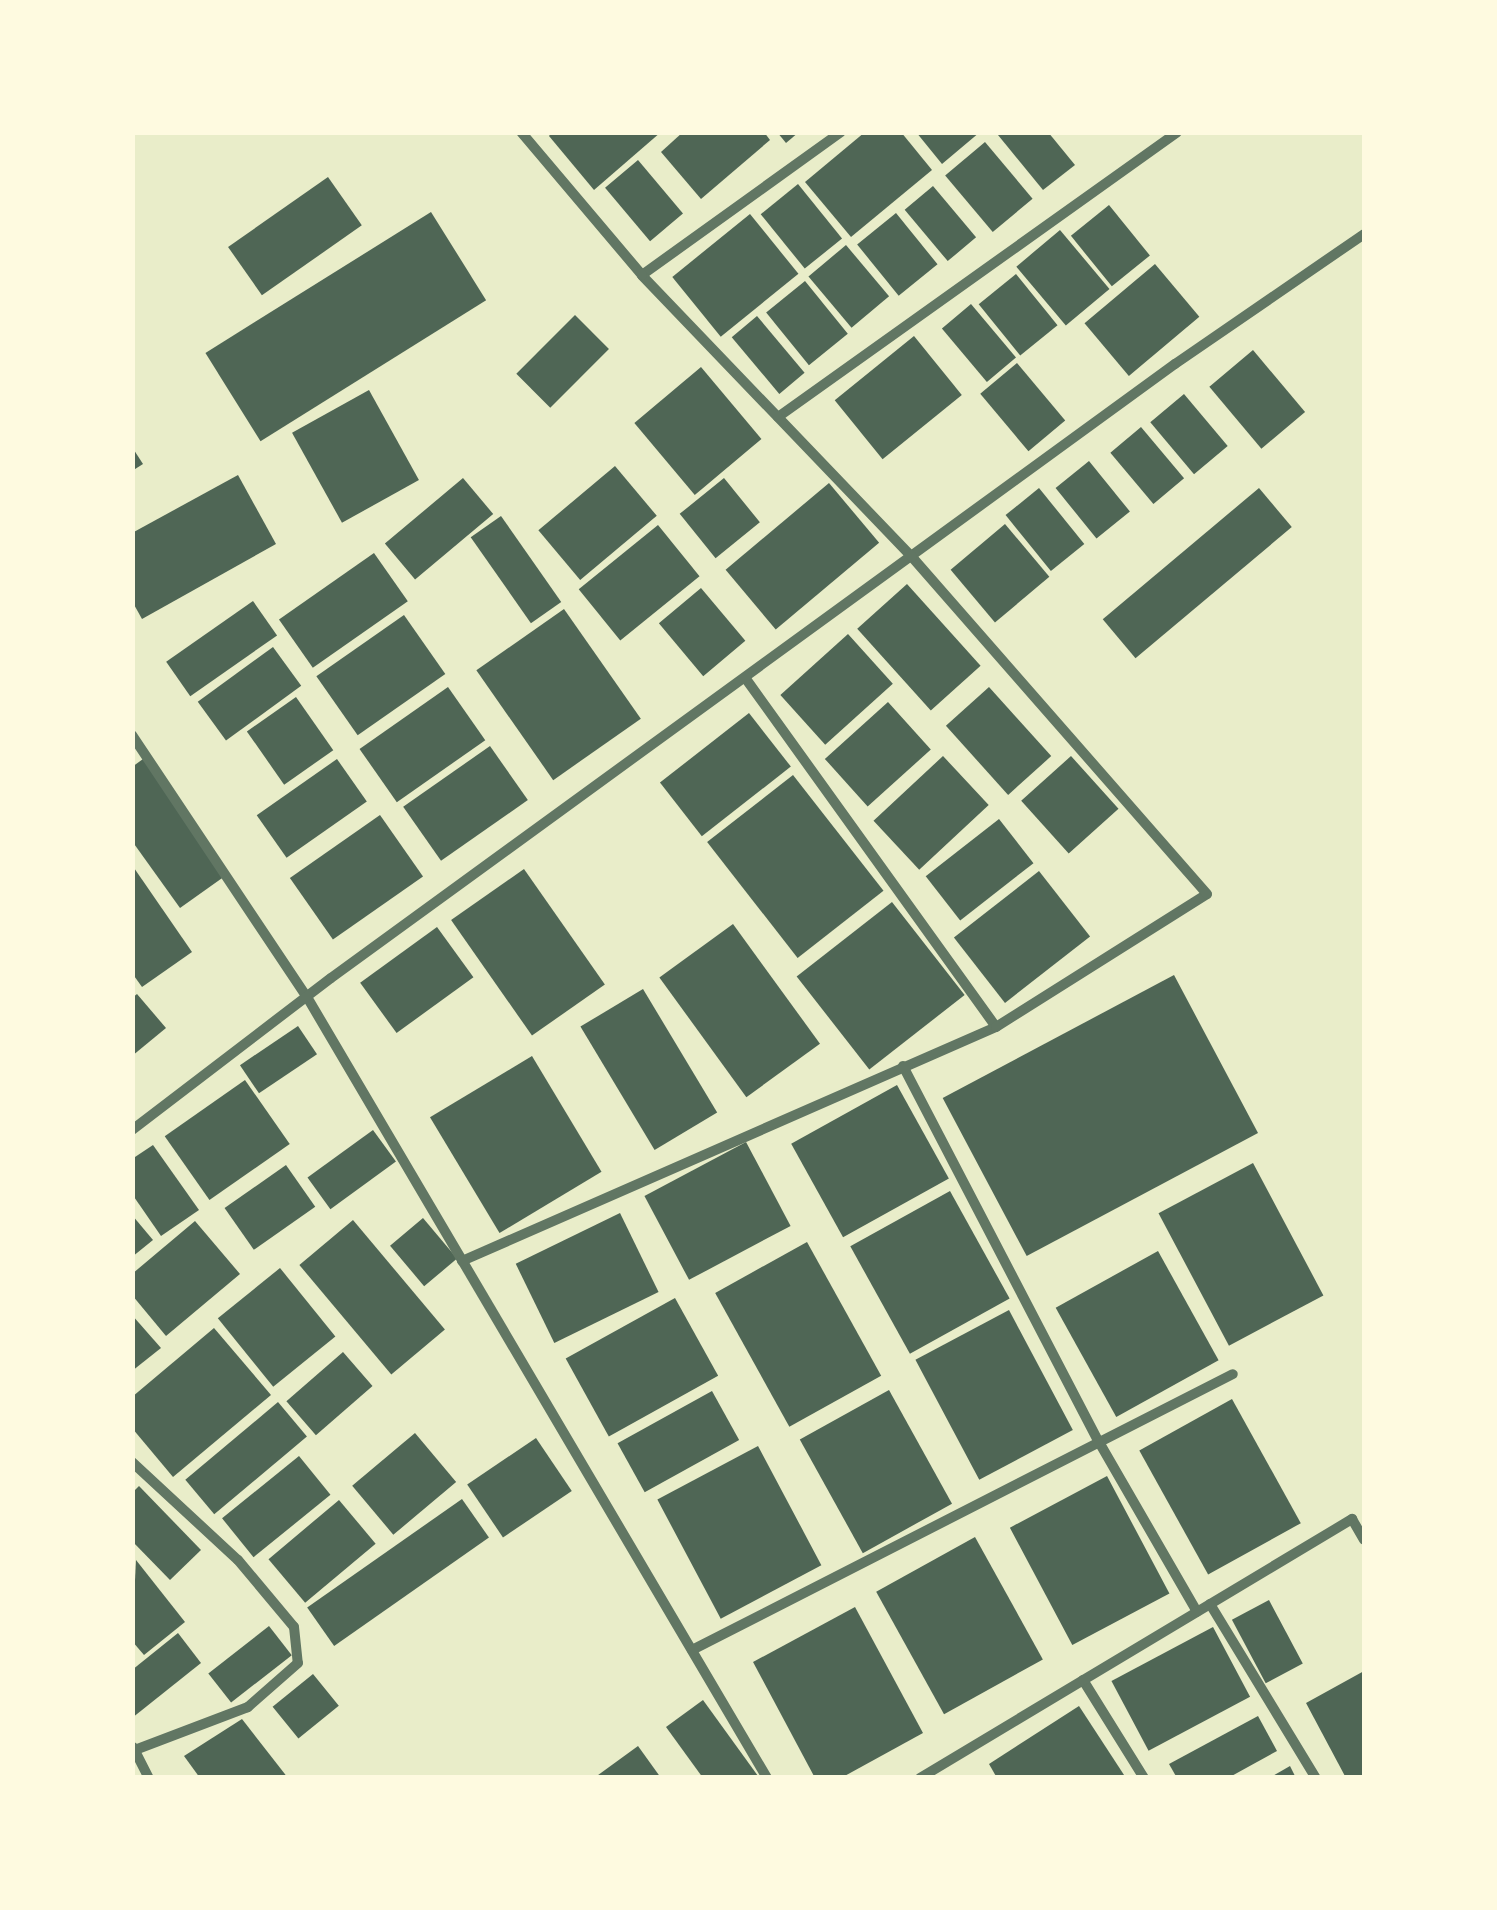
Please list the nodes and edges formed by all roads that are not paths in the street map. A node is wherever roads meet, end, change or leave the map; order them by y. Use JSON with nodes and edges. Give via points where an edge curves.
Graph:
{"nodes":[{"id":1,"x":520,"y":132,"type":"edge"},
{"id":2,"x":840,"y":132,"type":"edge"},
{"id":3,"x":1177,"y":132,"type":"edge"},
{"id":4,"x":1364,"y":234,"type":"edge"},
{"id":5,"x":642,"y":275,"type":"junction"},
{"id":6,"x":778,"y":417,"type":"junction"},
{"id":7,"x":912,"y":557,"type":"junction"},
{"id":8,"x":746,"y":679,"type":"junction"},
{"id":9,"x":132,"y":735,"type":"edge"},
{"id":10,"x":307,"y":997,"type":"junction"},
{"id":11,"x":996,"y":1027,"type":"junction"},
{"id":12,"x":903,"y":1066,"type":"junction"},
{"id":13,"x":132,"y":1130,"type":"edge"},
{"id":14,"x":462,"y":1261,"type":"junction"},
{"id":15,"x":1233,"y":1374,"type":"dead end"},
{"id":16,"x":1099,"y":1442,"type":"junction"},
{"id":17,"x":132,"y":1462,"type":"edge"},
{"id":18,"x":1364,"y":1540,"type":"edge"},
{"id":19,"x":1210,"y":1604,"type":"junction"},
{"id":20,"x":1197,"y":1612,"type":"junction"},
{"id":21,"x":692,"y":1650,"type":"junction"},
{"id":22,"x":1083,"y":1680,"type":"junction"},
{"id":23,"x":134,"y":1748,"type":"edge"},
{"id":24,"x":149,"y":1778,"type":"edge"},
{"id":25,"x":766,"y":1778,"type":"edge"},
{"id":26,"x":920,"y":1778,"type":"edge"},
{"id":27,"x":1144,"y":1778,"type":"edge"},
{"id":28,"x":1316,"y":1778,"type":"edge"}],
"edges":[{"from":1,"to":5,"type":"street"},
{"from":2,"to":5,"type":"street"},
{"from":3,"to":6,"type":"street"},
{"from":4,"to":7,"type":"street"},
{"from":5,"to":6,"type":"street"},
{"from":6,"to":7,"type":"street"},
{"from":7,"to":8,"type":"street"},
{"from":7,"to":11,"type":"street","via":[[1208,894]]},
{"from":8,"to":10,"type":"street"},
{"from":8,"to":11,"type":"street"},
{"from":9,"to":10,"type":"street"},
{"from":10,"to":13,"type":"street"},
{"from":10,"to":14,"type":"street"},
{"from":11,"to":12,"type":"street"},
{"from":12,"to":14,"type":"street"},
{"from":12,"to":16,"type":"street"},
{"from":14,"to":21,"type":"street"},
{"from":15,"to":16,"type":"street"},
{"from":16,"to":20,"type":"street"},
{"from":16,"to":21,"type":"street"},
{"from":17,"to":23,"type":"street","via":[[238,1560],[294,1627],[298,1663],[248,1706]]},
{"from":18,"to":19,"type":"street","via":[[1352,1519]]},
{"from":19,"to":20,"type":"street"},
{"from":19,"to":28,"type":"street"},
{"from":20,"to":22,"type":"street"},
{"from":21,"to":25,"type":"street"},
{"from":22,"to":26,"type":"street"},
{"from":22,"to":27,"type":"street"},
{"from":23,"to":24,"type":"street"}]}
